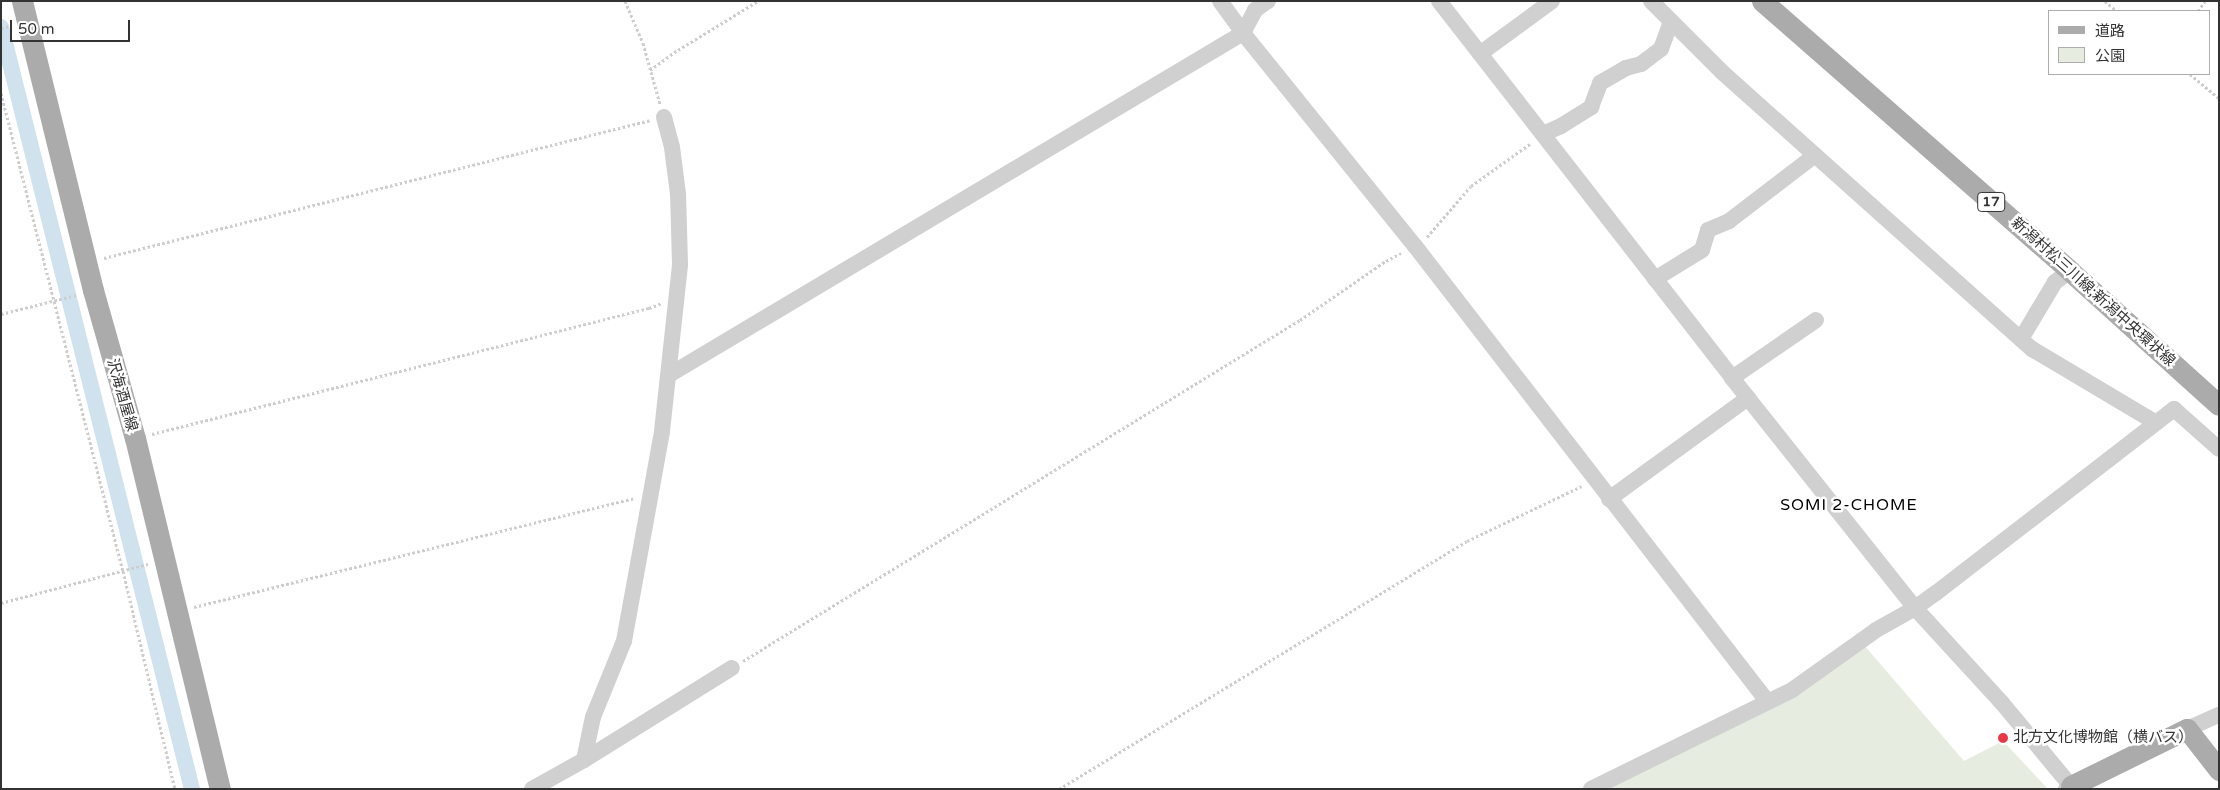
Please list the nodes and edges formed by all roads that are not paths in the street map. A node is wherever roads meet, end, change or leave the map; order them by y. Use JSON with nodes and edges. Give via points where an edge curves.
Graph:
{"nodes":[{"id":1,"x":22,"y":1,"type":"edge"},
{"id":2,"x":1220,"y":1,"type":"edge"},
{"id":3,"x":1268,"y":1,"type":"edge"},
{"id":4,"x":1439,"y":1,"type":"edge"},
{"id":5,"x":1552,"y":1,"type":"edge"},
{"id":6,"x":1651,"y":1,"type":"edge"},
{"id":7,"x":1762,"y":1,"type":"edge"},
{"id":8,"x":1671,"y":22,"type":"junction"},
{"id":9,"x":1242,"y":33,"type":"junction"},
{"id":10,"x":1481,"y":53,"type":"junction"},
{"id":11,"x":664,"y":117,"type":"road end"},
{"id":12,"x":1543,"y":134,"type":"junction"},
{"id":13,"x":1814,"y":156,"type":"junction"},
{"id":14,"x":2070,"y":271,"type":"junction"},
{"id":15,"x":1655,"y":280,"type":"junction"},
{"id":16,"x":1816,"y":320,"type":"dead end"},
{"id":17,"x":2021,"y":340,"type":"junction"},
{"id":18,"x":669,"y":375,"type":"junction"},
{"id":19,"x":1732,"y":378,"type":"junction"},
{"id":20,"x":1748,"y":398,"type":"junction"},
{"id":21,"x":2219,"y":405,"type":"edge"},
{"id":22,"x":2155,"y":422,"type":"junction"},
{"id":23,"x":2219,"y":449,"type":"edge"},
{"id":24,"x":1609,"y":499,"type":"junction"},
{"id":25,"x":1915,"y":608,"type":"junction"},
{"id":26,"x":732,"y":668,"type":"road end"},
{"id":27,"x":1767,"y":701,"type":"junction"},
{"id":28,"x":2219,"y":715,"type":"edge"},
{"id":29,"x":2187,"y":729,"type":"junction"},
{"id":30,"x":584,"y":760,"type":"junction"},
{"id":31,"x":2219,"y":770,"type":"edge"},
{"id":32,"x":2068,"y":787,"type":"edge"},
{"id":33,"x":220,"y":789,"type":"edge"},
{"id":34,"x":532,"y":789,"type":"edge"},
{"id":35,"x":1591,"y":789,"type":"edge"}],
"edges":[{"from":1,"to":33,"type":"main road","name":"沢海酒屋線","via":[[93,290],[135,438]]},
{"from":2,"to":9,"type":"street"},
{"from":3,"to":9,"type":"street","via":[[1255,10]]},
{"from":4,"to":10,"type":"street"},
{"from":5,"to":10,"type":"street"},
{"from":6,"to":8,"type":"street"},
{"from":7,"to":14,"type":"main road","name":"新潟村松三川線;新潟中央環状線","number":"17"},
{"from":8,"to":12,"type":"street","via":[[1661,49],[1641,64],[1626,68],[1600,83],[1591,106]]},
{"from":8,"to":13,"type":"street"},
{"from":9,"to":18,"type":"street"},
{"from":9,"to":24,"type":"street","via":[[1415,246]]},
{"from":10,"to":12,"type":"street"},
{"from":11,"to":18,"type":"street","via":[[672,147],[678,194],[680,264]]},
{"from":12,"to":15,"type":"street"},
{"from":13,"to":15,"type":"street","via":[[1729,221],[1708,230],[1702,250]]},
{"from":13,"to":17,"type":"street"},
{"from":14,"to":17,"type":"street","via":[[2055,282]]},
{"from":14,"to":21,"type":"main road","name":"新潟村松三川線;新潟中央環状線","number":"17"},
{"from":15,"to":19,"type":"street"},
{"from":16,"to":19,"type":"street"},
{"from":17,"to":22,"type":"street"},
{"from":18,"to":30,"type":"street","via":[[624,641],[593,717]]},
{"from":19,"to":20,"type":"street"},
{"from":20,"to":24,"type":"street"},
{"from":20,"to":25,"type":"street"},
{"from":22,"to":23,"type":"street","via":[[2174,409]]},
{"from":22,"to":25,"type":"street"},
{"from":24,"to":27,"type":"street"},
{"from":25,"to":27,"type":"street","via":[[1876,630],[1792,690]]},
{"from":25,"to":32,"type":"street","via":[[2002,703]]},
{"from":26,"to":30,"type":"street"},
{"from":27,"to":35,"type":"street"},
{"from":28,"to":29,"type":"street"},
{"from":29,"to":31,"type":"main road"},
{"from":29,"to":32,"type":"main road"},
{"from":30,"to":34,"type":"street"}]}
